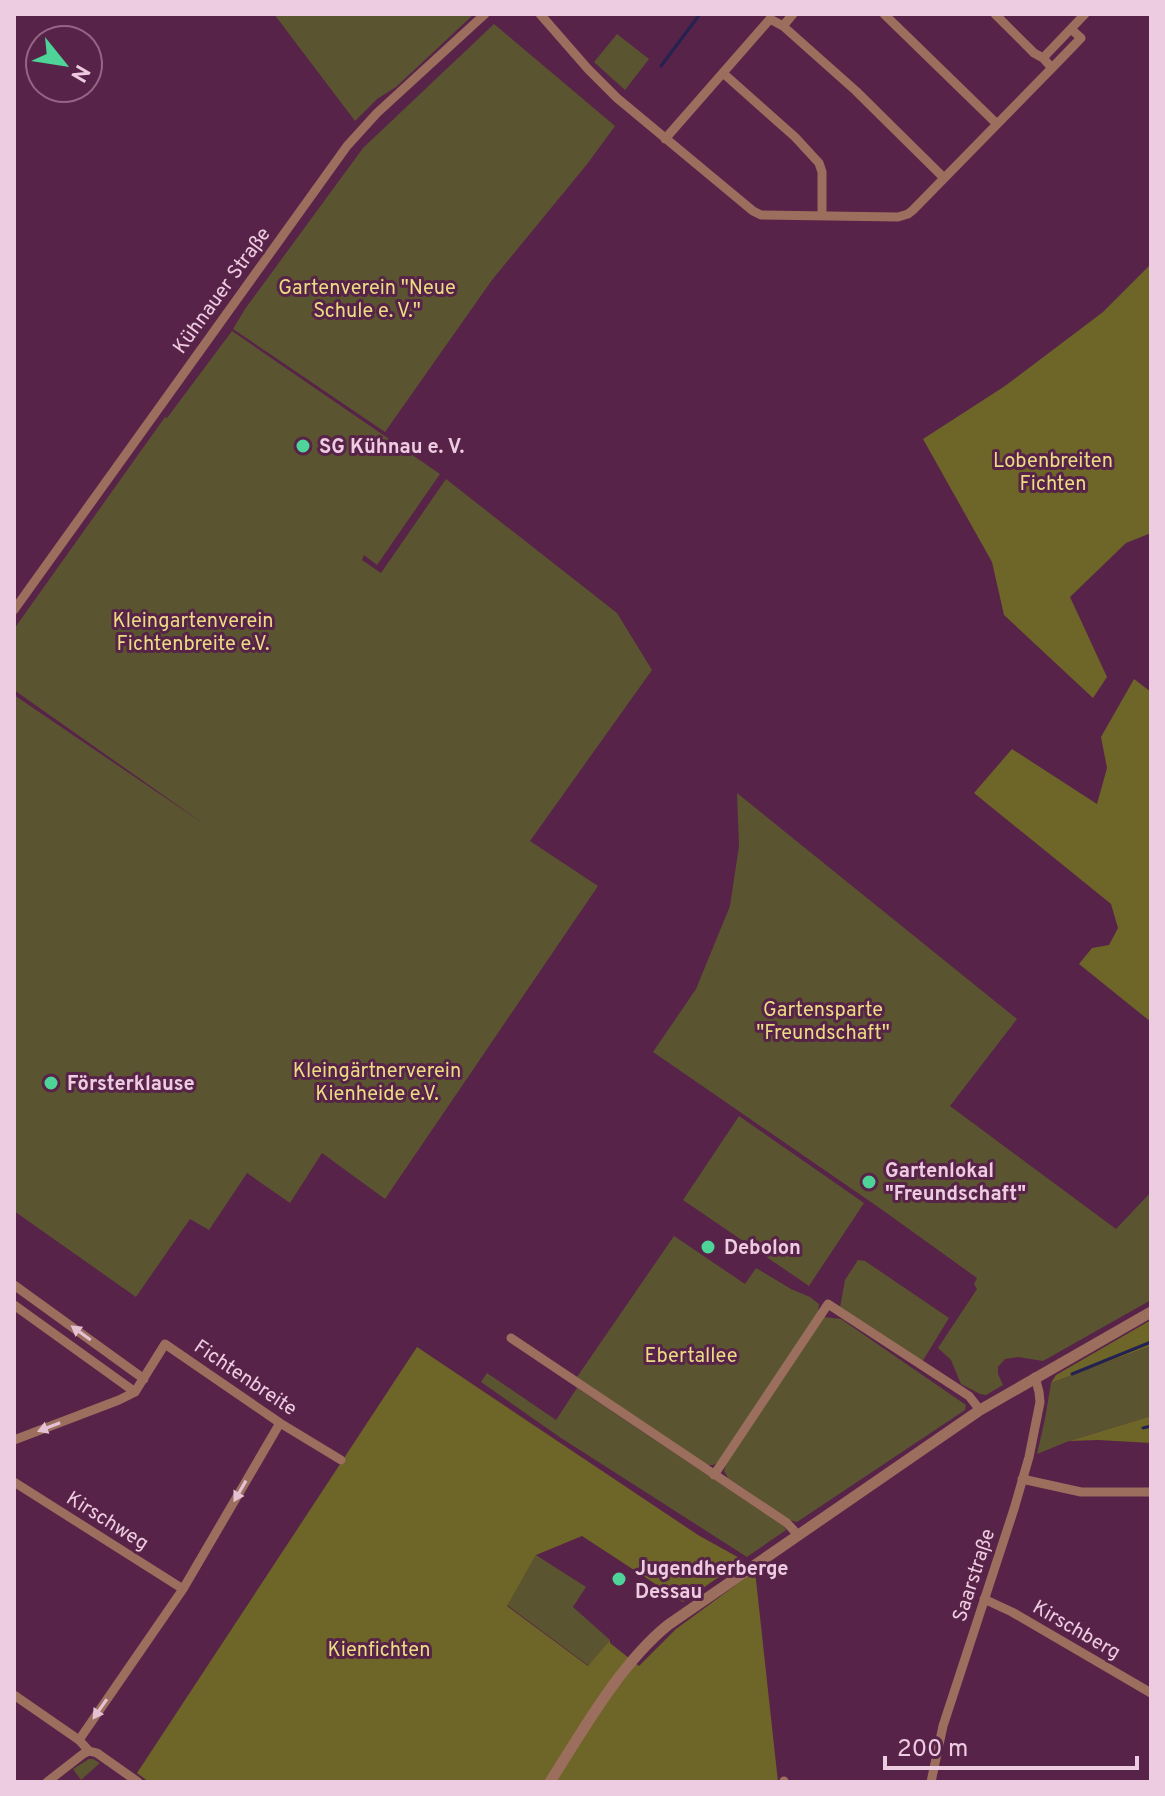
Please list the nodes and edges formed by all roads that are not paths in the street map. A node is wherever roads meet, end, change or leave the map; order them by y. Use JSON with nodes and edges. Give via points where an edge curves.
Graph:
{"nodes":[{"id":1,"x":485,"y":14,"type":"edge"},
{"id":2,"x":540,"y":14,"type":"edge"},
{"id":3,"x":793,"y":14,"type":"edge"},
{"id":4,"x":884,"y":14,"type":"edge"},
{"id":5,"x":995,"y":14,"type":"edge"},
{"id":6,"x":1085,"y":14,"type":"edge"},
{"id":7,"x":783,"y":26,"type":"junction"},
{"id":8,"x":1071,"y":29,"type":"junction"},
{"id":9,"x":1043,"y":58,"type":"junction"},
{"id":10,"x":1052,"y":68,"type":"junction"},
{"id":11,"x":723,"y":73,"type":"junction"},
{"id":12,"x":997,"y":124,"type":"junction"},
{"id":13,"x":665,"y":139,"type":"junction"},
{"id":14,"x":944,"y":178,"type":"junction"},
{"id":15,"x":822,"y":215,"type":"junction"},
{"id":16,"x":14,"y":610,"type":"edge"},
{"id":17,"x":14,"y":1285,"type":"edge"},
{"id":18,"x":14,"y":1305,"type":"edge"},
{"id":19,"x":1151,"y":1312,"type":"edge"},
{"id":20,"x":511,"y":1338,"type":"dead end"},
{"id":21,"x":1035,"y":1377,"type":"junction"},
{"id":22,"x":144,"y":1379,"type":"junction"},
{"id":23,"x":135,"y":1392,"type":"junction"},
{"id":24,"x":980,"y":1410,"type":"junction"},
{"id":25,"x":280,"y":1423,"type":"junction"},
{"id":26,"x":14,"y":1440,"type":"edge"},
{"id":27,"x":341,"y":1460,"type":"dead end"},
{"id":28,"x":714,"y":1475,"type":"junction"},
{"id":29,"x":1022,"y":1479,"type":"junction"},
{"id":30,"x":14,"y":1482,"type":"edge"},
{"id":31,"x":1151,"y":1492,"type":"edge"},
{"id":32,"x":798,"y":1535,"type":"junction"},
{"id":33,"x":183,"y":1589,"type":"junction"},
{"id":34,"x":984,"y":1599,"type":"junction"},
{"id":35,"x":1151,"y":1693,"type":"edge"},
{"id":36,"x":14,"y":1695,"type":"edge"},
{"id":37,"x":79,"y":1740,"type":"junction"},
{"id":38,"x":89,"y":1751,"type":"junction"},
{"id":39,"x":47,"y":1782,"type":"edge"},
{"id":40,"x":138,"y":1782,"type":"edge"},
{"id":41,"x":550,"y":1782,"type":"edge"},
{"id":42,"x":931,"y":1782,"type":"edge"}],
"edges":[{"from":1,"to":16,"type":"street","name":"Kühnauer Straße","via":[[347,146]]},
{"from":2,"to":13,"type":"street","via":[[603,85]]},
{"from":3,"to":7,"type":"street"},
{"from":4,"to":12,"type":"street"},
{"from":5,"to":9,"type":"street"},
{"from":6,"to":8,"type":"street"},
{"from":7,"to":11,"type":"street","via":[[770,19]]},
{"from":7,"to":14,"type":"street"},
{"from":8,"to":9,"type":"street"},
{"from":8,"to":10,"type":"street","via":[[1081,38]]},
{"from":9,"to":10,"type":"street"},
{"from":10,"to":12,"type":"street"},
{"from":11,"to":13,"type":"street"},
{"from":11,"to":15,"type":"street","via":[[819,163]]},
{"from":12,"to":14,"type":"street"},
{"from":13,"to":15,"type":"street","via":[[761,215]]},
{"from":14,"to":15,"type":"street","via":[[904,216]]},
{"from":22,"to":17,"type":"street","one_way":true},
{"from":18,"to":23,"type":"street"},
{"from":19,"to":21,"type":"street"},
{"from":20,"to":28,"type":"street"},
{"from":21,"to":24,"type":"street"},
{"from":21,"to":29,"type":"street","name":"Saarstraße","via":[[1040,1402]]},
{"from":22,"to":23,"type":"street","name":"Fichtenbreite"},
{"from":22,"to":25,"type":"street","name":"Fichtenbreite","via":[[165,1344]]},
{"from":23,"to":26,"type":"street","one_way":true},
{"from":24,"to":28,"type":"street","via":[[969,1396],[828,1304]]},
{"from":24,"to":32,"type":"street"},
{"from":25,"to":27,"type":"street","name":"Fichtenbreite"},
{"from":25,"to":33,"type":"street","one_way":true},
{"from":28,"to":32,"type":"street"},
{"from":29,"to":31,"type":"street","via":[[1081,1492]]},
{"from":29,"to":34,"type":"street","name":"Saarstraße"},
{"from":30,"to":33,"type":"street","name":"Kirschweg"},
{"from":32,"to":41,"type":"street","via":[[651,1640],[618,1679]]},
{"from":33,"to":37,"type":"street","one_way":true},
{"from":34,"to":35,"type":"street","name":"Kirschberg"},
{"from":34,"to":42,"type":"street","name":"Saarstraße","via":[[943,1726]]},
{"from":36,"to":37,"type":"street"},
{"from":37,"to":38,"type":"street"},
{"from":38,"to":39,"type":"street"},
{"from":38,"to":40,"type":"street"}]}
